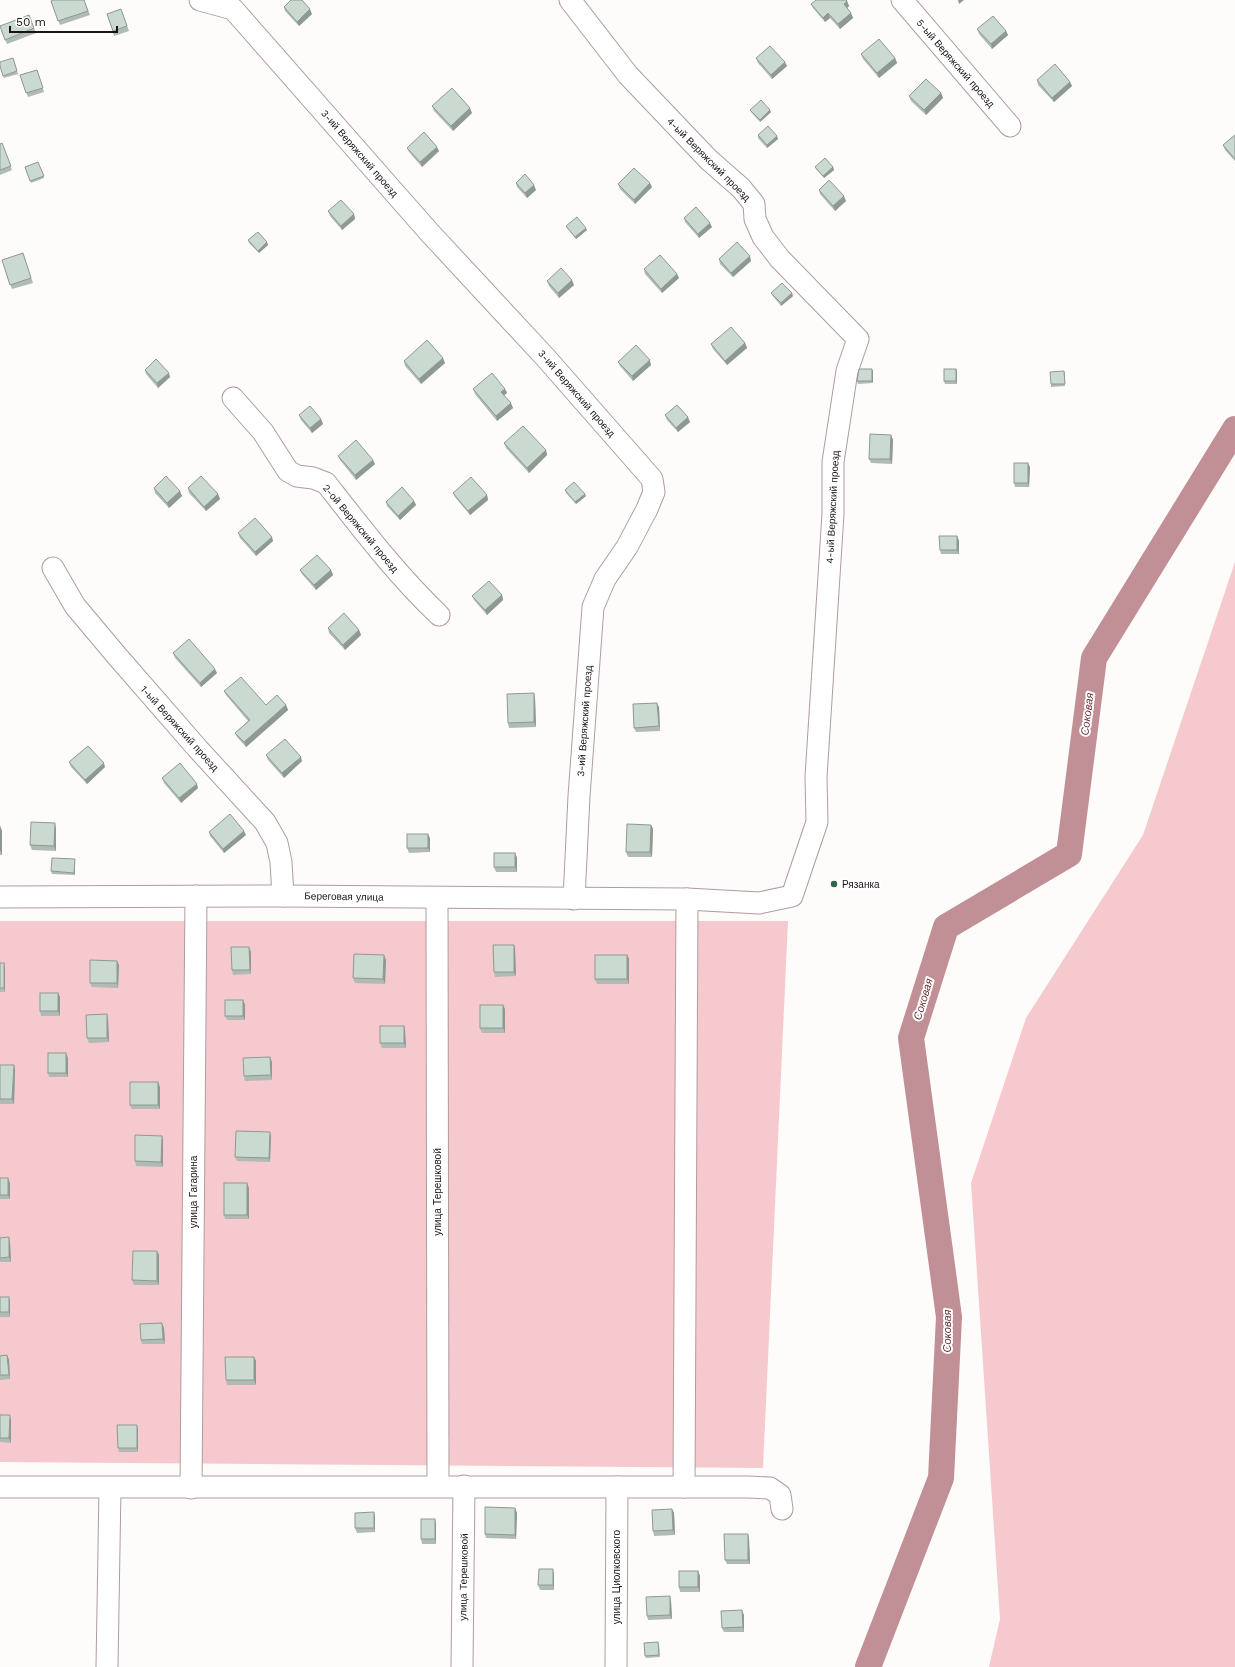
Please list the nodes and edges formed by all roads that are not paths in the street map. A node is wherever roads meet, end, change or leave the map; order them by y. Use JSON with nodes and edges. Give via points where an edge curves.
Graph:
{"nodes":[{"id":1,"x":200,"y":0,"type":"edge"},
{"id":2,"x":570,"y":0,"type":"edge"},
{"id":3,"x":902,"y":0,"type":"edge"},
{"id":4,"x":1010,"y":126,"type":"dead end"},
{"id":5,"x":233,"y":398,"type":"dead end"},
{"id":6,"x":53,"y":568,"type":"dead end"},
{"id":7,"x":439,"y":615,"type":"dead end"},
{"id":8,"x":196,"y":896,"type":"junction"},
{"id":9,"x":283,"y":896,"type":"junction"},
{"id":10,"x":0,"y":897,"type":"edge"},
{"id":11,"x":437,"y":898,"type":"junction"},
{"id":12,"x":574,"y":899,"type":"junction"},
{"id":13,"x":687,"y":899,"type":"junction"},
{"id":14,"x":438,"y":1486,"type":"junction"},
{"id":15,"x":464,"y":1486,"type":"junction"},
{"id":16,"x":0,"y":1487,"type":"edge"},
{"id":17,"x":617,"y":1487,"type":"junction"},
{"id":18,"x":684,"y":1487,"type":"junction"},
{"id":19,"x":110,"y":1488,"type":"junction"},
{"id":20,"x":191,"y":1488,"type":"junction"},
{"id":21,"x":782,"y":1509,"type":"dead end"},
{"id":22,"x":107,"y":1667,"type":"edge"},
{"id":23,"x":462,"y":1667,"type":"edge"},
{"id":24,"x":616,"y":1667,"type":"edge"}],
"edges":[{"from":1,"to":12,"type":"street","name":"3-ий Веряжский проезд","via":[[233,9],[429,232],[546,358],[652,479],[654,492],[647,509],[627,547],[605,579],[593,608]]},
{"from":2,"to":13,"type":"street","name":"4-ый Веряжский проезд","via":[[628,75],[709,160],[741,188],[754,204],[755,219],[763,237],[858,339],[847,371],[833,462],[833,514],[816,777],[817,822],[792,896],[759,903]]},
{"from":3,"to":4,"type":"street","name":"5-ый Веряжский проезд"},
{"from":5,"to":7,"type":"street","name":"2-ой Веряжский проезд","via":[[263,432],[288,471],[297,476],[326,483],[381,554]]},
{"from":6,"to":9,"type":"street","name":"1-ый Веряжский проезд","via":[[75,606],[112,651],[265,822],[277,843]]},
{"from":8,"to":9,"type":"street","name":"Береговая улица"},
{"from":8,"to":10,"type":"street","name":"Береговая улица"},
{"from":8,"to":20,"type":"street","name":"улица Гагарина"},
{"from":9,"to":11,"type":"street","name":"Береговая улица"},
{"from":11,"to":12,"type":"street","name":"Береговая улица"},
{"from":11,"to":14,"type":"street","name":"улица Терешковой"},
{"from":12,"to":13,"type":"street","name":"Береговая улица"},
{"from":13,"to":18,"type":"street"},
{"from":14,"to":15,"type":"street"},
{"from":14,"to":20,"type":"street"},
{"from":15,"to":17,"type":"street"},
{"from":15,"to":23,"type":"street","name":"улица Терешковой"},
{"from":16,"to":19,"type":"street"},
{"from":17,"to":18,"type":"street"},
{"from":17,"to":24,"type":"street","name":"улица Циолковского"},
{"from":18,"to":21,"type":"street","via":[[770,1488],[780,1495]]},
{"from":19,"to":20,"type":"street"},
{"from":19,"to":22,"type":"street"}]}
